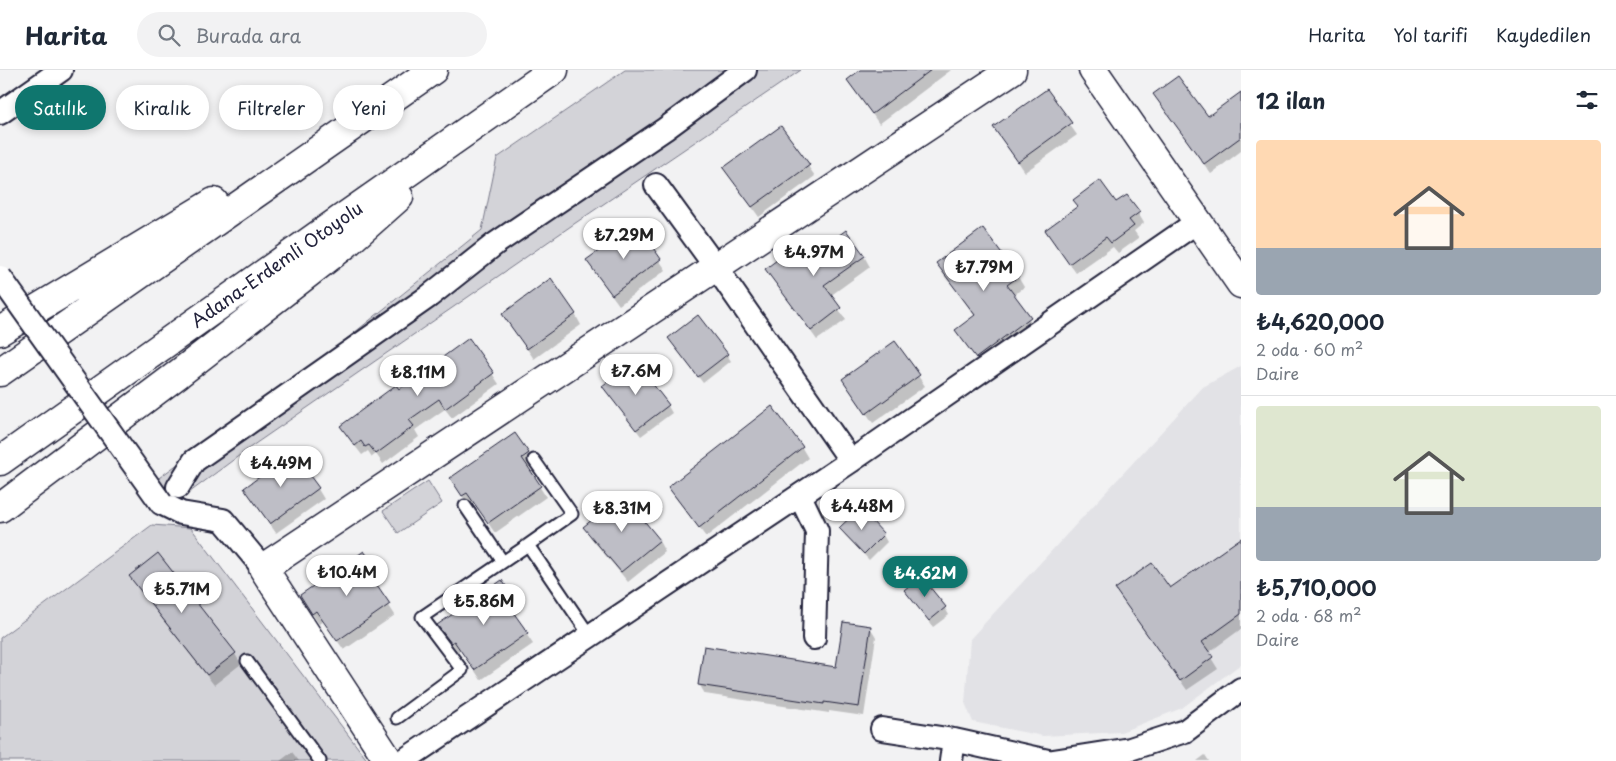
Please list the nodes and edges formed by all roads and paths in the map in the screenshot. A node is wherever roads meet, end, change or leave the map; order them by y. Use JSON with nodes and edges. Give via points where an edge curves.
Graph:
{"nodes":[{"id":1,"x":61,"y":70,"type":"edge"},
{"id":2,"x":554,"y":70,"type":"edge"},
{"id":3,"x":744,"y":70,"type":"edge"},
{"id":4,"x":1012,"y":70,"type":"edge"},
{"id":5,"x":1093,"y":70,"type":"edge"},
{"id":6,"x":430,"y":72,"type":"edge"},
{"id":7,"x":0,"y":114,"type":"edge"},
{"id":8,"x":492,"y":114,"type":"junction"},
{"id":9,"x":656,"y":185,"type":"dead end"},
{"id":10,"x":1197,"y":222,"type":"junction"},
{"id":11,"x":715,"y":266,"type":"junction"},
{"id":12,"x":0,"y":277,"type":"edge"},
{"id":13,"x":1241,"y":284,"type":"edge"},
{"id":14,"x":0,"y":331,"type":"edge"},
{"id":15,"x":0,"y":372,"type":"edge"},
{"id":16,"x":534,"y":460,"type":"dead end"},
{"id":17,"x":0,"y":461,"type":"edge"},
{"id":18,"x":851,"y":461,"type":"junction"},
{"id":19,"x":178,"y":487,"type":"dead end"},
{"id":20,"x":800,"y":496,"type":"junction"},
{"id":21,"x":465,"y":506,"type":"dead end"},
{"id":22,"x":0,"y":508,"type":"edge"},
{"id":23,"x":528,"y":545,"type":"junction"},
{"id":24,"x":503,"y":562,"type":"junction"},
{"id":25,"x":263,"y":568,"type":"junction"},
{"id":26,"x":590,"y":636,"type":"junction"},
{"id":27,"x":814,"y":638,"type":"dead end"},
{"id":28,"x":247,"y":661,"type":"dead end"},
{"id":29,"x":1241,"y":689,"type":"edge"},
{"id":30,"x":397,"y":718,"type":"dead end"},
{"id":31,"x":882,"y":729,"type":"dead end"},
{"id":32,"x":953,"y":750,"type":"edge"},
{"id":33,"x":1103,"y":757,"type":"edge"},
{"id":34,"x":320,"y":761,"type":"edge"},
{"id":35,"x":389,"y":761,"type":"edge"},
{"id":36,"x":403,"y":761,"type":"edge"},
{"id":37,"x":1048,"y":761,"type":"edge"},
{"id":38,"x":1053,"y":761,"type":"edge"}],
"edges":[{"from":1,"to":7,"type":"street"},
{"from":2,"to":8,"type":"main road","name":"Adana-Erdemli Otoyolu"},
{"from":3,"to":19,"type":"street","via":[[194,461]]},
{"from":4,"to":11,"type":"main road"},
{"from":5,"to":10,"type":"main road"},
{"from":6,"to":14,"type":"main road"},
{"from":6,"to":15,"type":"main road"},
{"from":8,"to":17,"type":"main road","name":"Adana-Erdemli Otoyolu"},
{"from":8,"to":22,"type":"main road","via":[[345,245]]},
{"from":9,"to":11,"type":"street"},
{"from":10,"to":13,"type":"main road"},
{"from":10,"to":18,"type":"street"},
{"from":11,"to":18,"type":"street"},
{"from":11,"to":25,"type":"main road"},
{"from":12,"to":25,"type":"street","bridge":true,"via":[[161,503],[181,513],[223,520]]},
{"from":16,"to":23,"type":"lane","via":[[572,514]]},
{"from":18,"to":20,"type":"street"},
{"from":20,"to":26,"type":"street"},
{"from":20,"to":27,"type":"street","via":[[817,531]]},
{"from":21,"to":24,"type":"lane"},
{"from":23,"to":24,"type":"lane"},
{"from":23,"to":26,"type":"lane"},
{"from":24,"to":30,"type":"lane","via":[[422,617],[462,670]]},
{"from":25,"to":35,"type":"main road"},
{"from":26,"to":36,"type":"street"},
{"from":28,"to":34,"type":"lane"},
{"from":29,"to":33,"type":"street","via":[[1185,731]]},
{"from":31,"to":32,"type":"street"},
{"from":32,"to":37,"type":"street"},
{"from":33,"to":38,"type":"street"}]}
